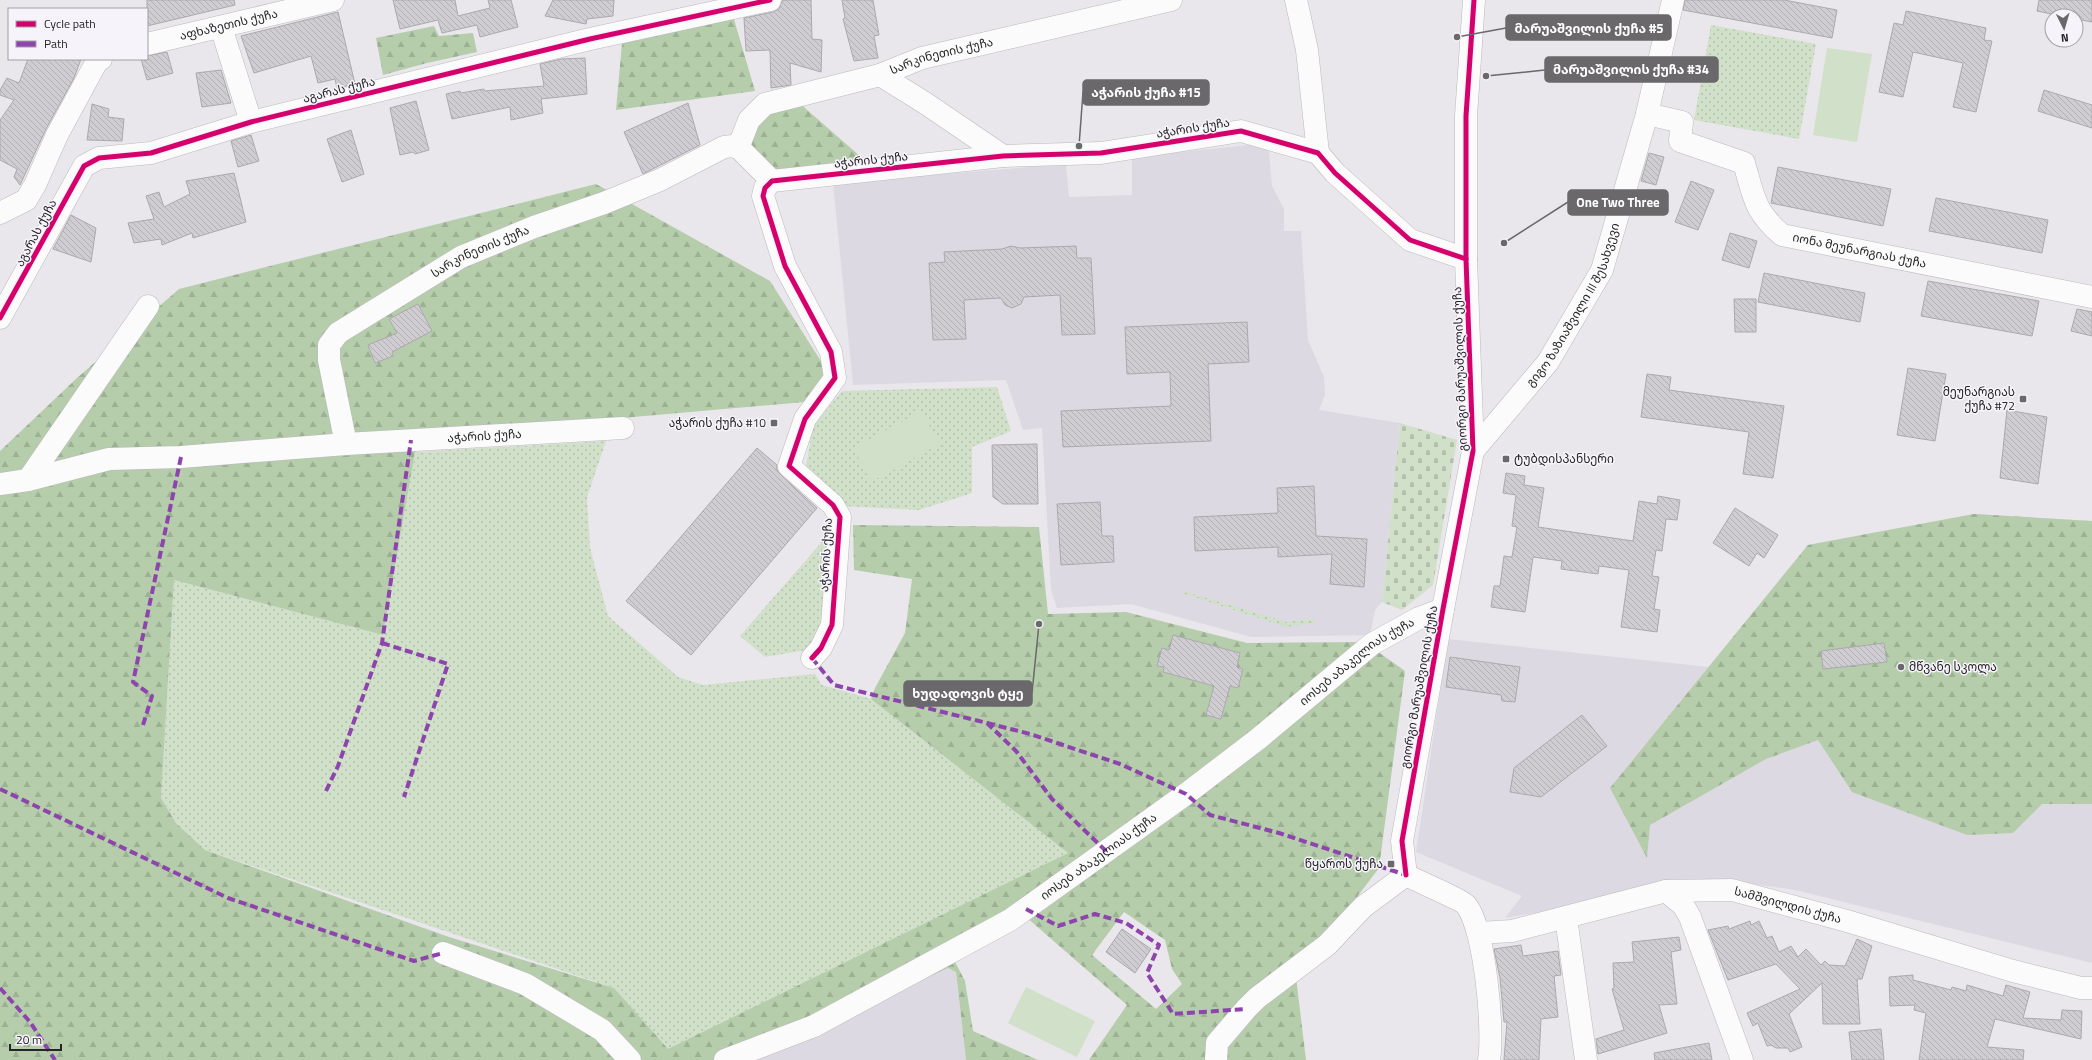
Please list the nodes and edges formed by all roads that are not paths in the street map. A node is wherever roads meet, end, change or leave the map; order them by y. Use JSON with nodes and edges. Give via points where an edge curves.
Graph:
{"nodes":[{"id":1,"x":333,"y":0,"type":"edge"},
{"id":2,"x":770,"y":0,"type":"edge"},
{"id":3,"x":1171,"y":0,"type":"edge"},
{"id":4,"x":1296,"y":0,"type":"edge"},
{"id":5,"x":1474,"y":0,"type":"edge"},
{"id":6,"x":1673,"y":0,"type":"edge"},
{"id":7,"x":221,"y":27,"type":"junction"},
{"id":8,"x":148,"y":44,"type":"edge"},
{"id":9,"x":100,"y":60,"type":"edge"},
{"id":10,"x":880,"y":75,"type":"junction"},
{"id":11,"x":1647,"y":114,"type":"junction"},
{"id":12,"x":251,"y":122,"type":"junction"},
{"id":13,"x":738,"y":148,"type":"junction"},
{"id":14,"x":1318,"y":153,"type":"junction"},
{"id":15,"x":1003,"y":156,"type":"junction"},
{"id":16,"x":772,"y":181,"type":"junction"},
{"id":17,"x":0,"y":213,"type":"edge"},
{"id":18,"x":1466,"y":259,"type":"junction"},
{"id":19,"x":2092,"y":297,"type":"edge"},
{"id":20,"x":148,"y":306,"type":"dead end"},
{"id":21,"x":0,"y":318,"type":"edge"},
{"id":22,"x":623,"y":428,"type":"dead end"},
{"id":23,"x":346,"y":444,"type":"junction"},
{"id":24,"x":1473,"y":451,"type":"junction"},
{"id":25,"x":28,"y":480,"type":"junction"},
{"id":26,"x":0,"y":484,"type":"edge"},
{"id":27,"x":1443,"y":609,"type":"junction"},
{"id":28,"x":812,"y":658,"type":"dead end"},
{"id":29,"x":1406,"y":875,"type":"junction"},
{"id":30,"x":1666,"y":891,"type":"junction"},
{"id":31,"x":1566,"y":918,"type":"junction"},
{"id":32,"x":1479,"y":933,"type":"junction"},
{"id":33,"x":443,"y":954,"type":"dead end"},
{"id":34,"x":2092,"y":988,"type":"edge"},
{"id":35,"x":630,"y":1060,"type":"edge"},
{"id":36,"x":725,"y":1060,"type":"edge"},
{"id":37,"x":1216,"y":1060,"type":"edge"},
{"id":38,"x":1489,"y":1060,"type":"edge"},
{"id":39,"x":1586,"y":1060,"type":"edge"},
{"id":40,"x":1742,"y":1060,"type":"edge"}],
"edges":[{"from":1,"to":7,"type":"street","name":"აფხაზეთის ქუჩა"},
{"from":2,"to":12,"type":"street","name":"აგარას ქუჩა","via":[[590,39]]},
{"from":3,"to":10,"type":"street","name":"სარკინეთის ქუჩა","via":[[922,58]]},
{"from":4,"to":14,"type":"street","via":[[1307,50]]},
{"from":5,"to":18,"type":"street","name":"გიორგი მარუაშვილის ქუჩა","via":[[1466,116]]},
{"from":6,"to":11,"type":"street","name":"გიგო ზაზიაშვილი III შესახვევი"},
{"from":7,"to":8,"type":"street","name":"აფხაზეთის ქუჩა"},
{"from":7,"to":12,"type":"street"},
{"from":9,"to":17,"type":"street","via":[[61,129],[26,200]]},
{"from":10,"to":13,"type":"street","name":"სარკინეთის ქუჩა","via":[[765,104],[749,120]]},
{"from":10,"to":15,"type":"street"},
{"from":11,"to":19,"type":"street","name":"იონა მეუნარგიას ქუჩა","via":[[1682,122],[1680,141],[1744,163],[1757,209],[1782,235]]},
{"from":11,"to":24,"type":"street","name":"გიგო ზაზიაშვილი III შესახვევი","via":[[1602,270],[1548,362]]},
{"from":12,"to":21,"type":"street","name":"აგარას ქუჩა","via":[[151,152],[99,158],[84,166]]},
{"from":13,"to":16,"type":"street"},
{"from":13,"to":23,"type":"street","name":"სარკინეთის ქუჩა","via":[[724,148],[660,180],[461,256],[338,333],[328,345],[329,360]]},
{"from":14,"to":15,"type":"street","name":"აჭარის ქუჩა","via":[[1241,131],[1101,153]]},
{"from":14,"to":18,"type":"street","via":[[1335,173],[1410,240]]},
{"from":15,"to":16,"type":"street","name":"აჭარის ქუჩა"},
{"from":16,"to":28,"type":"street","name":"აჭარის ქუჩა","via":[[765,188],[763,196],[769,216],[785,266],[831,352],[835,378],[805,419],[789,466],[833,505],[840,517],[832,625],[821,648]]},
{"from":18,"to":24,"type":"street","name":"გიორგი მარუაშვილის ქუჩა"},
{"from":20,"to":25,"type":"street"},
{"from":22,"to":23,"type":"street","name":"აჭარის ქუჩა"},
{"from":23,"to":25,"type":"street","name":"აჭარის ქუჩა","via":[[109,459]]},
{"from":24,"to":27,"type":"street","name":"გიორგი მარუაშვილის ქუჩა"},
{"from":25,"to":26,"type":"street","name":"აჭარის ქუჩა"},
{"from":27,"to":29,"type":"street","name":"გიორგი მარუაშვილის ქუჩა","via":[[1402,841]]},
{"from":27,"to":36,"type":"street","name":"იოსებ აბაკელიას ქუჩა","via":[[1419,618],[1372,644],[1240,752],[1010,920],[814,1026]]},
{"from":29,"to":32,"type":"street","via":[[1466,904]]},
{"from":29,"to":37,"type":"street","via":[[1363,908],[1327,945],[1257,998],[1217,1043]]},
{"from":30,"to":31,"type":"street","name":"სამშვილდის ქუჩა"},
{"from":30,"to":34,"type":"street","name":"სამშვილდის ქუჩა","via":[[1732,890],[1847,921],[2013,971],[2081,988]]},
{"from":30,"to":40,"type":"street","via":[[1684,905],[1690,917]]},
{"from":31,"to":32,"type":"street","name":"სამშვილდის ქუჩა","via":[[1512,931]]},
{"from":31,"to":39,"type":"street"},
{"from":32,"to":38,"type":"street","via":[[1490,1010],[1492,1043]]},
{"from":33,"to":35,"type":"street","via":[[525,984],[602,1030]]}]}
